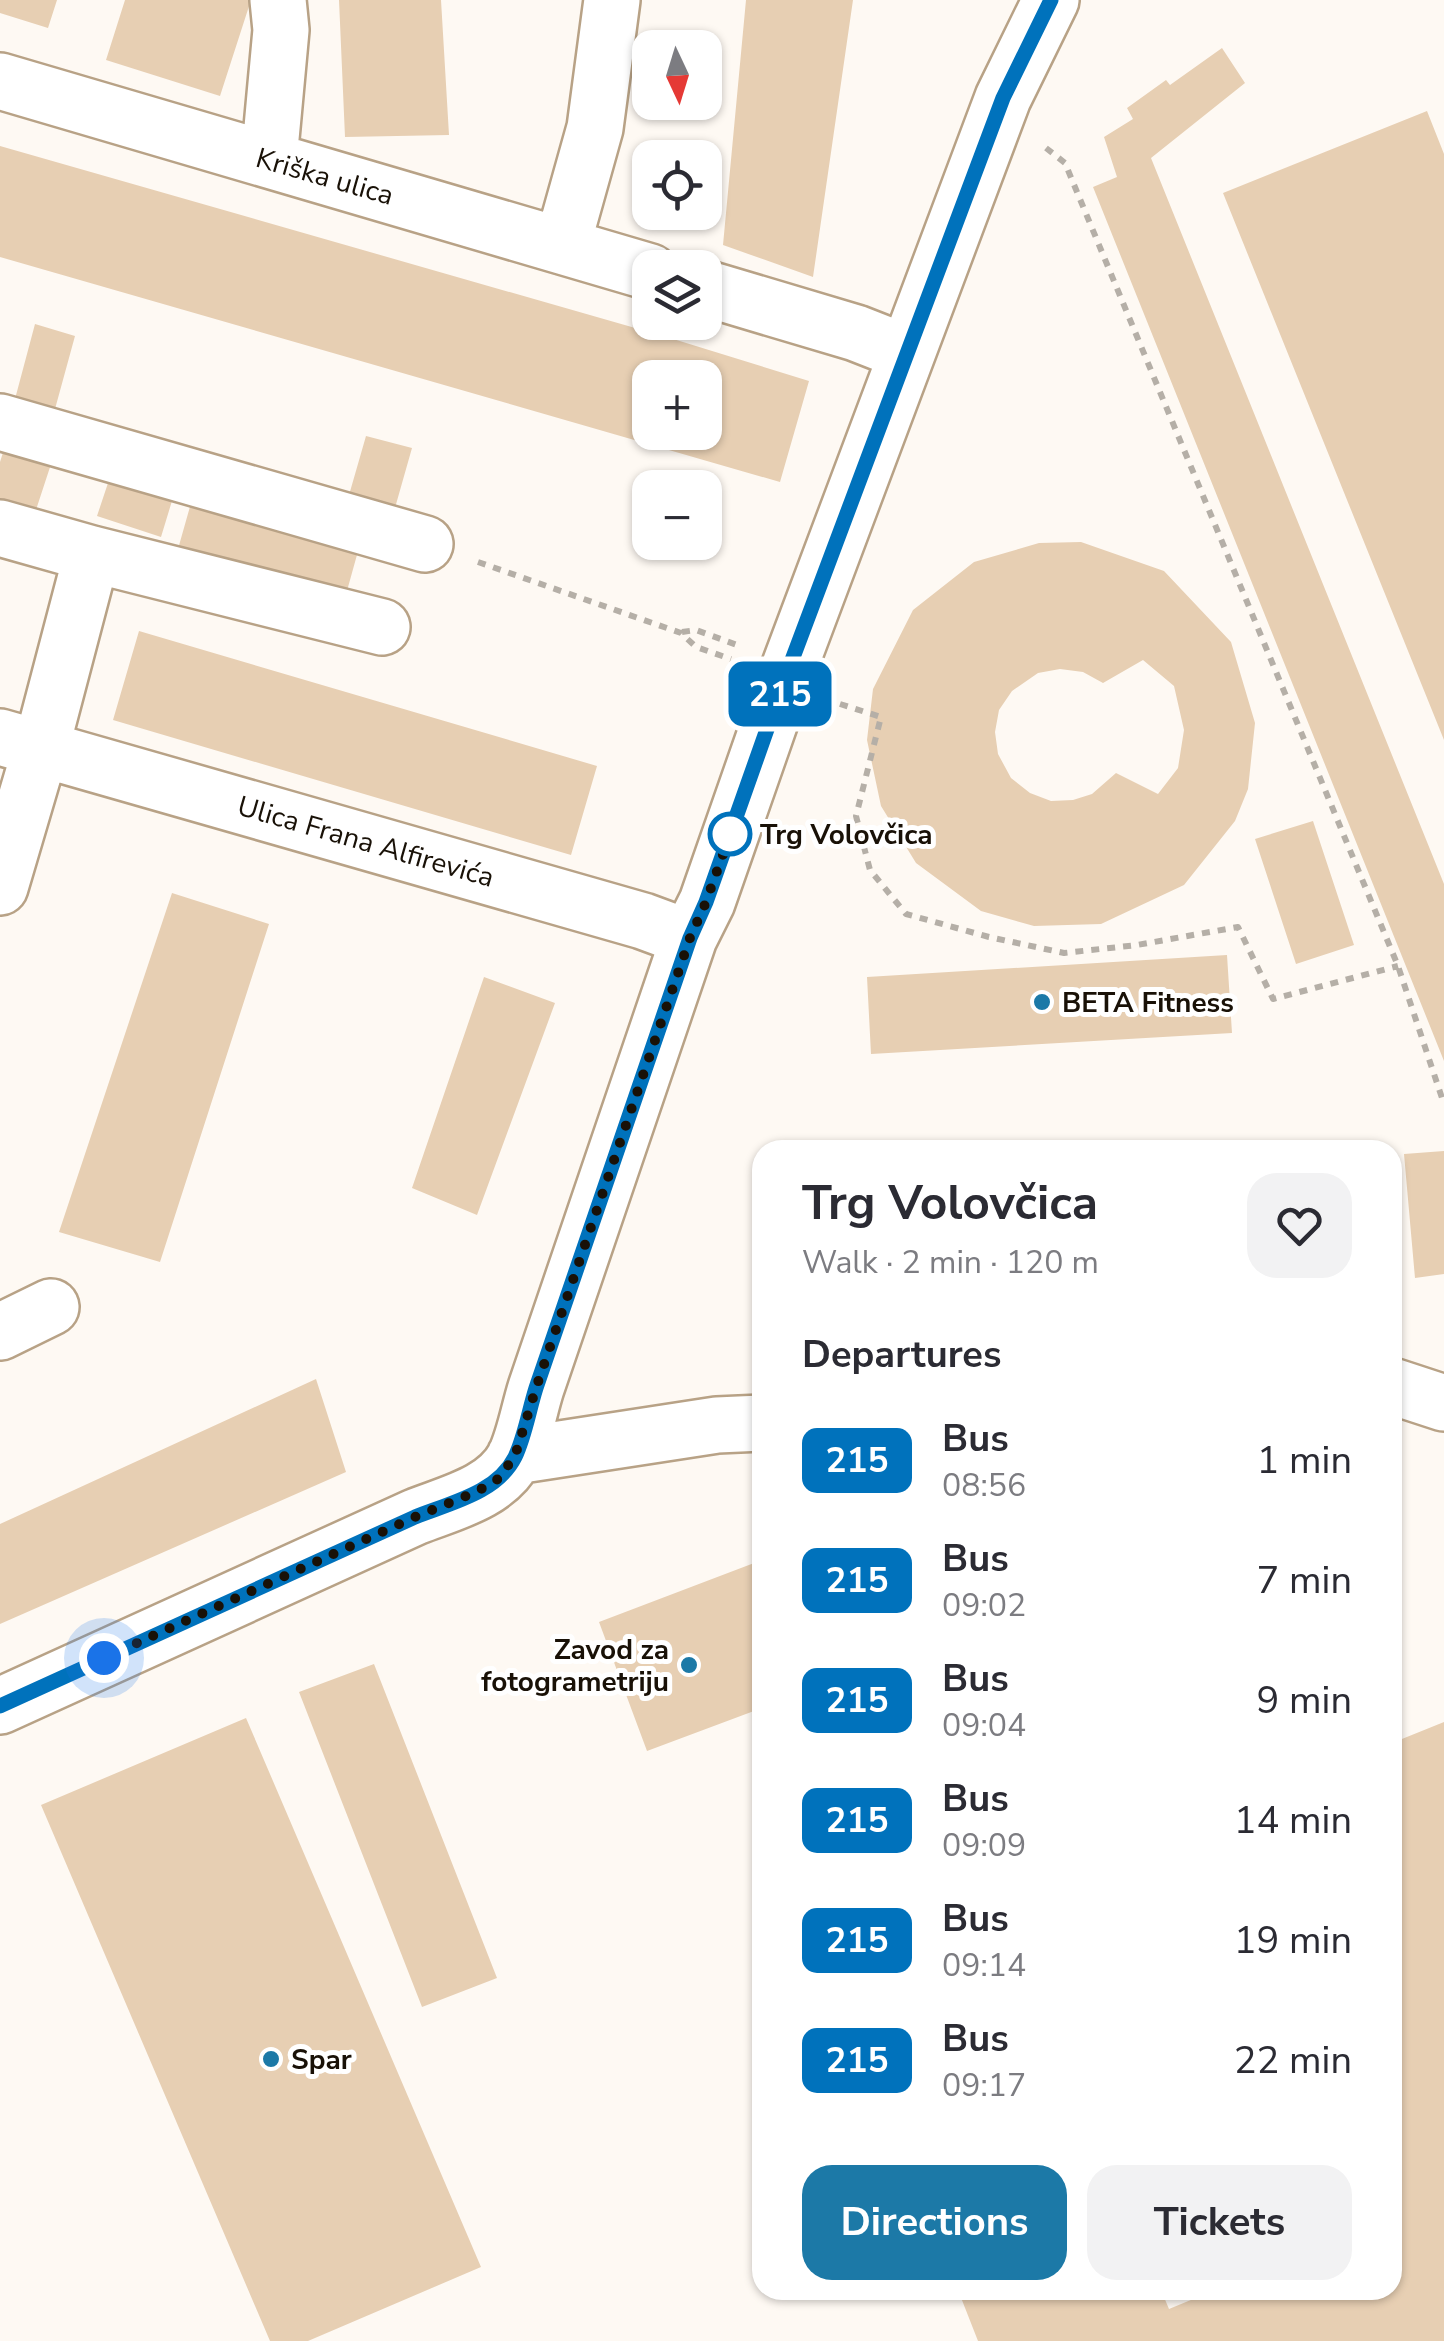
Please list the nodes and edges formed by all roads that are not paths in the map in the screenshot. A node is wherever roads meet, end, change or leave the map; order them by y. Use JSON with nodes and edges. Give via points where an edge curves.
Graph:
{"nodes":[{"id":1,"x":278,"y":0,"type":"edge"},
{"id":2,"x":612,"y":0,"type":"edge"},
{"id":3,"x":1051,"y":0,"type":"edge"},
{"id":4,"x":0,"y":81,"type":"edge"},
{"id":5,"x":269,"y":160,"type":"junction"},
{"id":6,"x":562,"y":246,"type":"junction"},
{"id":7,"x":632,"y":267,"type":"edge"},
{"id":8,"x":722,"y":293,"type":"edge"},
{"id":9,"x":906,"y":353,"type":"junction"},
{"id":10,"x":0,"y":422,"type":"edge"},
{"id":11,"x":0,"y":528,"type":"edge"},
{"id":12,"x":425,"y":544,"type":"road end"},
{"id":13,"x":92,"y":554,"type":"junction"},
{"id":14,"x":382,"y":628,"type":"dead end"},
{"id":15,"x":20,"y":743,"type":"edge"},
{"id":16,"x":0,"y":887,"type":"edge"},
{"id":17,"x":690,"y":938,"type":"junction"},
{"id":18,"x":51,"y":1307,"type":"dead end"},
{"id":19,"x":0,"y":1332,"type":"edge"},
{"id":20,"x":1402,"y":1389,"type":"edge"},
{"id":21,"x":1444,"y":1402,"type":"edge"},
{"id":22,"x":752,"y":1423,"type":"edge"},
{"id":23,"x":515,"y":1456,"type":"junction"},
{"id":24,"x":0,"y":1706,"type":"edge"}],
"edges":[{"from":1,"to":5,"type":"street"},
{"from":2,"to":6,"type":"street","via":[[595,128]]},
{"from":3,"to":9,"type":"street","via":[[1003,98]]},
{"from":4,"to":5,"type":"street","name":"Kriška ulica"},
{"from":5,"to":6,"type":"street","name":"Kriška ulica"},
{"from":6,"to":7,"type":"street","name":"Kriška ulica"},
{"from":8,"to":9,"type":"street"},
{"from":9,"to":17,"type":"street"},
{"from":10,"to":12,"type":"street"},
{"from":11,"to":13,"type":"street"},
{"from":13,"to":14,"type":"street"},
{"from":13,"to":15,"type":"street"},
{"from":15,"to":16,"type":"street"},
{"from":15,"to":17,"type":"street","name":"Ulica Frana Alfirevića"},
{"from":17,"to":23,"type":"street"},
{"from":18,"to":19,"type":"street"},
{"from":20,"to":21,"type":"street"},
{"from":22,"to":23,"type":"street"},
{"from":23,"to":24,"type":"street","via":[[498,1479],[476,1492]]}]}
